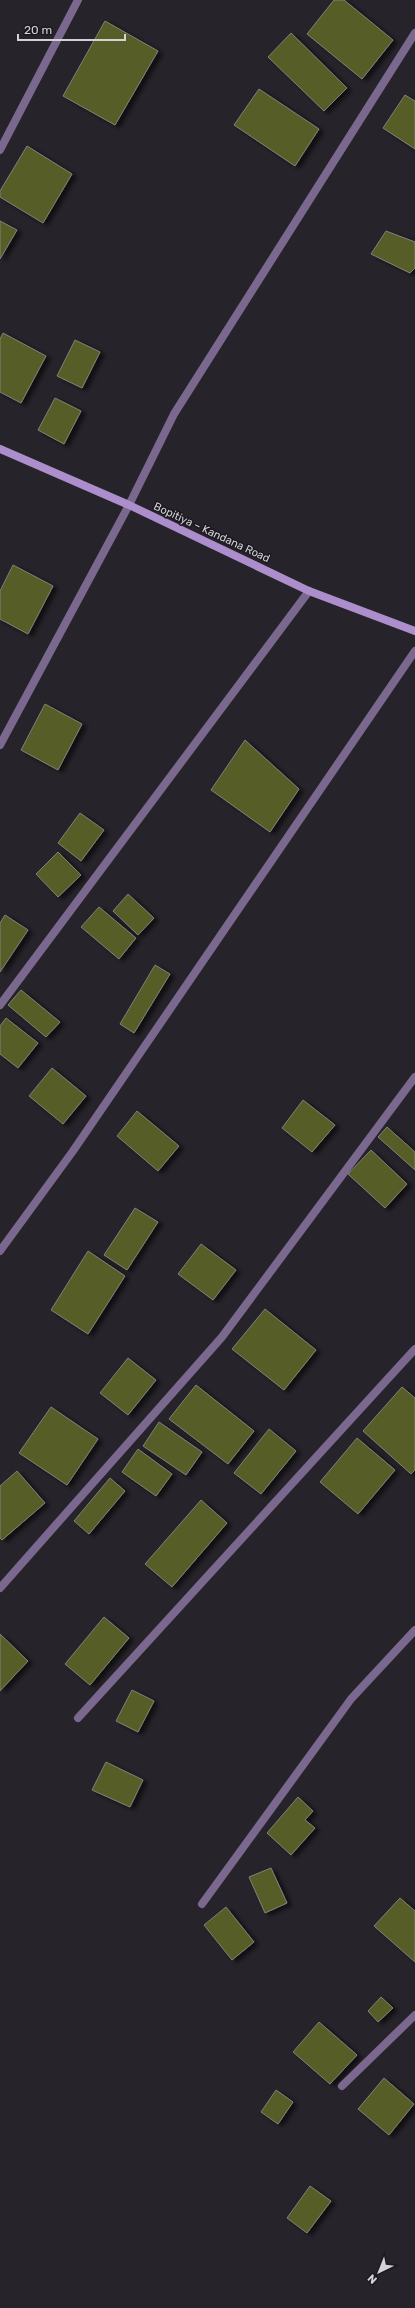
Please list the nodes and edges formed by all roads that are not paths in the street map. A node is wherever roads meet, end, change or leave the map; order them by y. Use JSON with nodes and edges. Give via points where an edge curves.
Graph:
{"nodes":[{"id":1,"x":78,"y":0,"type":"edge"},
{"id":2,"x":415,"y":33,"type":"edge"},
{"id":3,"x":0,"y":150,"type":"edge"},
{"id":4,"x":0,"y":449,"type":"edge"},
{"id":5,"x":129,"y":505,"type":"junction"},
{"id":6,"x":309,"y":591,"type":"junction"},
{"id":7,"x":415,"y":631,"type":"edge"},
{"id":8,"x":415,"y":651,"type":"edge"},
{"id":9,"x":0,"y":745,"type":"edge"},
{"id":10,"x":0,"y":1005,"type":"edge"},
{"id":11,"x":415,"y":1077,"type":"edge"},
{"id":12,"x":0,"y":1251,"type":"edge"},
{"id":13,"x":415,"y":1349,"type":"edge"},
{"id":14,"x":0,"y":1588,"type":"edge"},
{"id":15,"x":415,"y":1630,"type":"edge"},
{"id":16,"x":78,"y":1718,"type":"dead end"},
{"id":17,"x":202,"y":1904,"type":"dead end"},
{"id":18,"x":415,"y":2015,"type":"edge"},
{"id":19,"x":342,"y":2086,"type":"dead end"}],
"edges":[{"from":1,"to":3,"type":"street"},
{"from":2,"to":5,"type":"street","via":[[174,414]]},
{"from":4,"to":5,"type":"street","name":"Bopitiya – Kandana Road"},
{"from":5,"to":6,"type":"street","name":"Bopitiya – Kandana Road"},
{"from":5,"to":9,"type":"street"},
{"from":6,"to":7,"type":"street","name":"Bopitiya – Kandana Road"},
{"from":6,"to":10,"type":"street"},
{"from":8,"to":12,"type":"street","via":[[73,1151]]},
{"from":11,"to":14,"type":"street","via":[[222,1337]]},
{"from":13,"to":16,"type":"street"},
{"from":15,"to":17,"type":"street","via":[[351,1699]]},
{"from":18,"to":19,"type":"street"}]}
